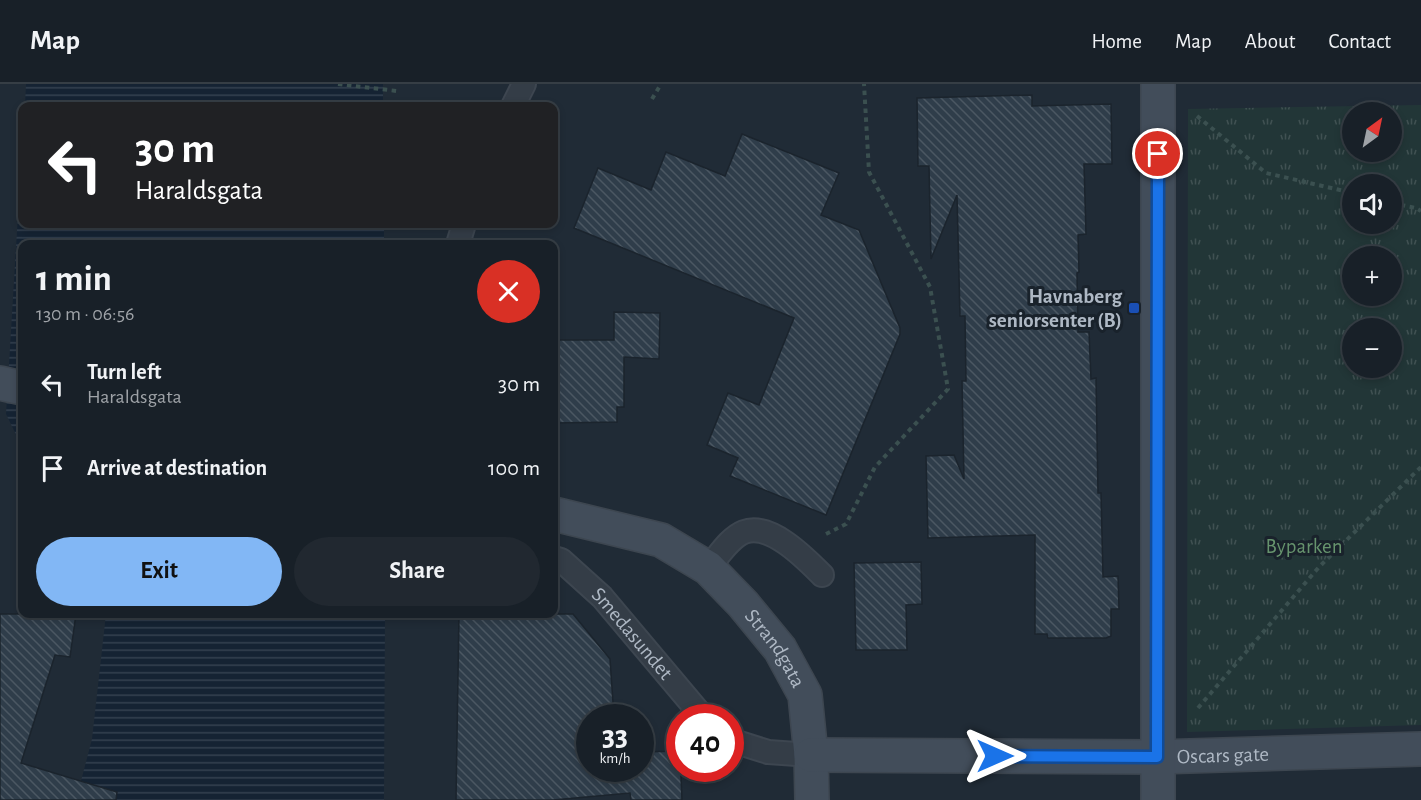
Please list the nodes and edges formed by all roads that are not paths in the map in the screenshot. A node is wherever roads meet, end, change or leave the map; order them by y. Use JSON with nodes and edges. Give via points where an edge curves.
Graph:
{"nodes":[{"id":1,"x":524,"y":84,"type":"edge"},
{"id":2,"x":1158,"y":84,"type":"edge"},
{"id":3,"x":515,"y":102,"type":"edge"},
{"id":4,"x":0,"y":382,"type":"edge"},
{"id":5,"x":18,"y":387,"type":"edge"},
{"id":6,"x":558,"y":515,"type":"edge"},
{"id":7,"x":558,"y":560,"type":"edge"},
{"id":8,"x":708,"y":568,"type":"junction"},
{"id":9,"x":822,"y":575,"type":"dead end"},
{"id":10,"x":692,"y":704,"type":"edge"},
{"id":11,"x":744,"y":744,"type":"edge"},
{"id":12,"x":1421,"y":748,"type":"edge"},
{"id":13,"x":811,"y":754,"type":"junction"},
{"id":14,"x":1157,"y":757,"type":"junction"},
{"id":15,"x":812,"y":800,"type":"edge"},
{"id":16,"x":1158,"y":800,"type":"edge"}],
"edges":[{"from":1,"to":3,"type":"lane"},
{"from":2,"to":14,"type":"street"},
{"from":4,"to":5,"type":"street"},
{"from":6,"to":8,"type":"street","name":"Strandgata","via":[[661,540]]},
{"from":7,"to":10,"type":"lane","name":"Smedasundet","via":[[602,597]]},
{"from":8,"to":9,"type":"lane","via":[[745,531],[766,532],[800,552]]},
{"from":8,"to":13,"type":"street","name":"Strandgata","via":[[780,649],[805,695]]},
{"from":11,"to":13,"type":"lane","via":[[768,752]]},
{"from":12,"to":14,"type":"street","name":"Oscars gate"},
{"from":13,"to":14,"type":"street","name":"Oscars gate"},
{"from":13,"to":15,"type":"street","name":"Strandgata"},
{"from":14,"to":16,"type":"street"}]}
